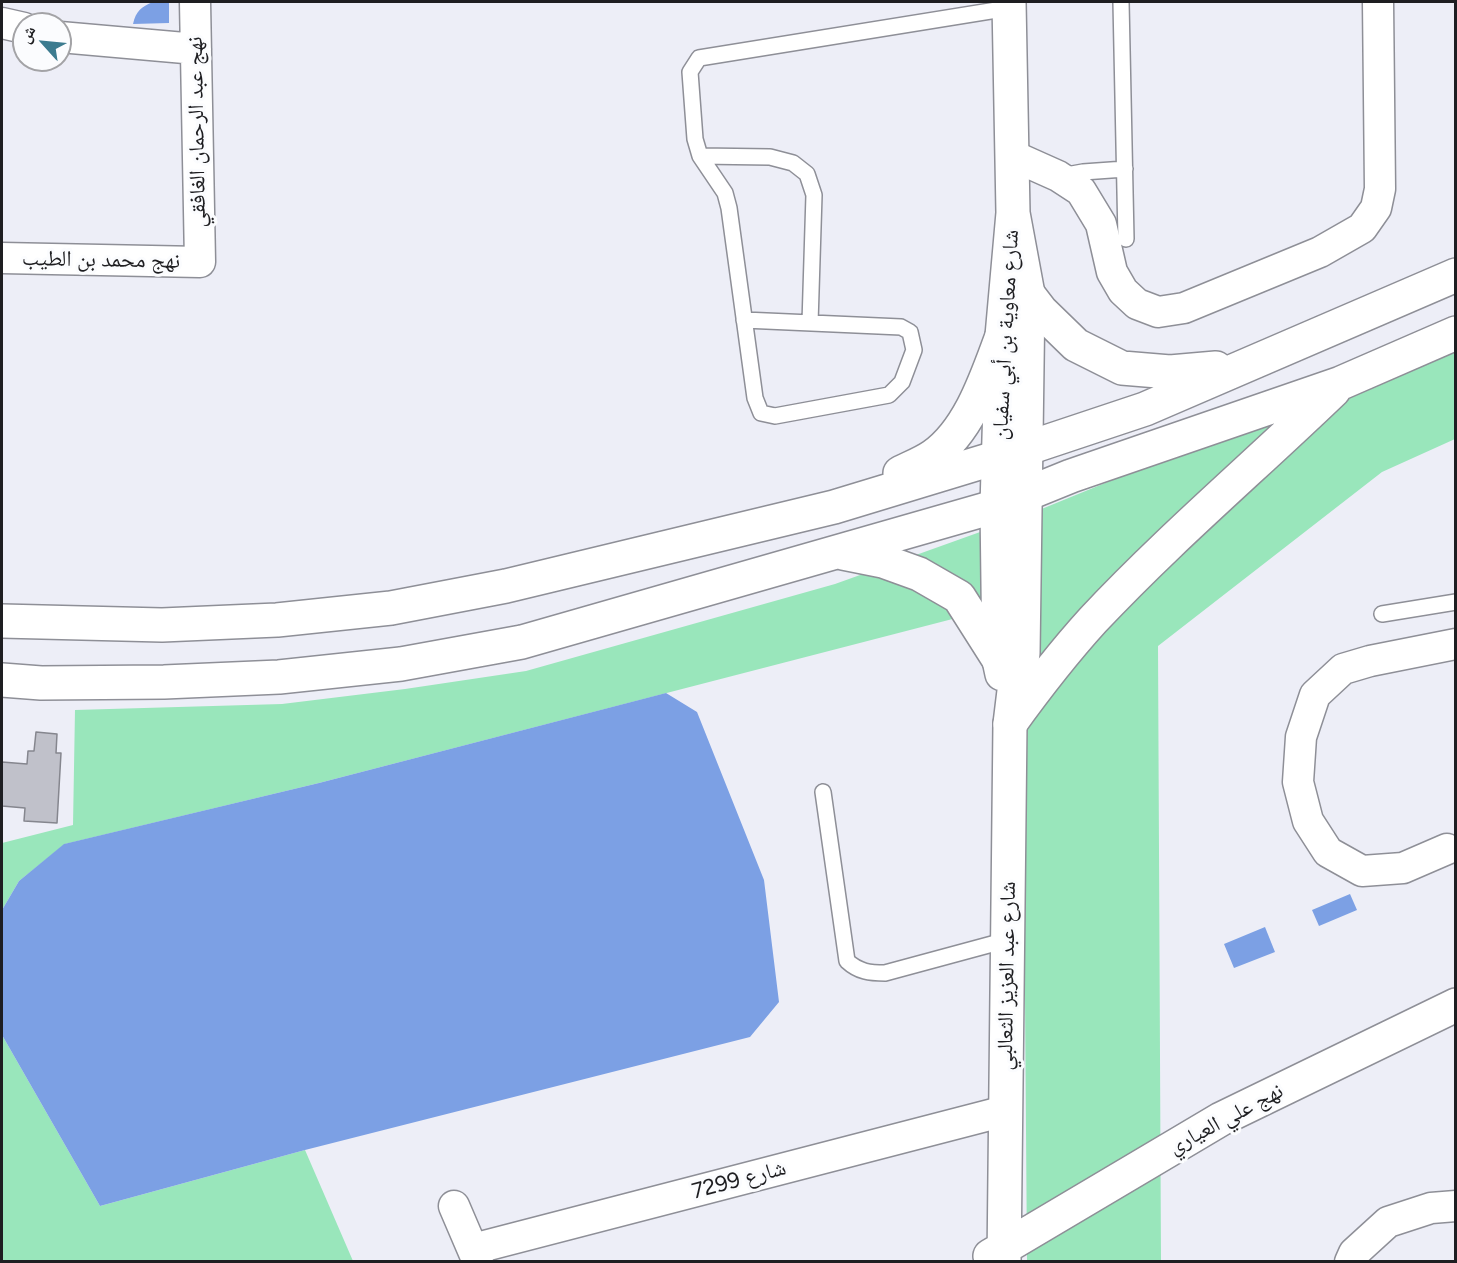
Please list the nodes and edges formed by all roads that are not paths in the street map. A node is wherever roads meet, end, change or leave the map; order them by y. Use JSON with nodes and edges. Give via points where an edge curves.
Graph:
{"nodes":[{"id":1,"x":195,"y":2,"type":"edge"},
{"id":2,"x":1121,"y":2,"type":"edge"},
{"id":3,"x":1378,"y":2,"type":"edge"},
{"id":4,"x":1009,"y":5,"type":"edge"},
{"id":5,"x":72,"y":38,"type":"edge"},
{"id":6,"x":196,"y":49,"type":"junction"},
{"id":7,"x":1011,"y":155,"type":"junction"},
{"id":8,"x":700,"y":156,"type":"junction"},
{"id":9,"x":1125,"y":169,"type":"junction"},
{"id":10,"x":1058,"y":176,"type":"junction"},
{"id":11,"x":1013,"y":213,"type":"junction"},
{"id":12,"x":1126,"y":238,"type":"dead end"},
{"id":13,"x":2,"y":258,"type":"edge"},
{"id":14,"x":200,"y":262,"type":"joint"},
{"id":15,"x":1455,"y":275,"type":"edge"},
{"id":16,"x":1028,"y":294,"type":"junction"},
{"id":17,"x":744,"y":321,"type":"junction"},
{"id":18,"x":810,"y":323,"type":"junction"},
{"id":19,"x":1455,"y":333,"type":"edge"},
{"id":20,"x":1002,"y":336,"type":"junction"},
{"id":21,"x":1245,"y":366,"type":"junction"},
{"id":22,"x":1341,"y":383,"type":"junction"},
{"id":23,"x":1012,"y":452,"type":"junction"},
{"id":24,"x":1011,"y":501,"type":"junction"},
{"id":25,"x":834,"y":507,"type":"junction"},
{"id":26,"x":838,"y":552,"type":"junction"},
{"id":27,"x":1455,"y":602,"type":"edge"},
{"id":28,"x":1382,"y":614,"type":"dead end"},
{"id":29,"x":2,"y":621,"type":"edge"},
{"id":30,"x":1455,"y":644,"type":"edge"},
{"id":31,"x":999,"y":660,"type":"junction"},
{"id":32,"x":2,"y":680,"type":"edge"},
{"id":33,"x":1014,"y":691,"type":"junction"},
{"id":34,"x":1010,"y":724,"type":"junction"},
{"id":35,"x":823,"y":792,"type":"dead end"},
{"id":36,"x":1447,"y":849,"type":"dead end"},
{"id":37,"x":1007,"y":940,"type":"junction"},
{"id":38,"x":1455,"y":1005,"type":"edge"},
{"id":39,"x":1005,"y":1111,"type":"junction"},
{"id":40,"x":454,"y":1206,"type":"dead end"},
{"id":41,"x":1455,"y":1206,"type":"edge"},
{"id":42,"x":475,"y":1255,"type":"edge"},
{"id":43,"x":997,"y":1256,"type":"edge"},
{"id":44,"x":1350,"y":1262,"type":"edge"}],
"edges":[{"from":1,"to":6,"type":"street","name":"نهج عبد الرحمان الغافقي"},
{"from":2,"to":9,"type":"lane"},
{"from":3,"to":10,"type":"street","via":[[1380,189],[1376,208],[1362,228],[1320,252],[1184,309],[1158,312],[1137,304],[1123,291],[1112,272],[1093,207],[1081,191]]},
{"from":4,"to":7,"type":"main road","name":"شارع معاوية بن أبي سفيان"},
{"from":4,"to":8,"type":"lane","via":[[699,58],[690,72]]},
{"from":5,"to":6,"type":"street"},
{"from":6,"to":14,"type":"street","name":"نهج عبد الرحمان الغافقي"},
{"from":7,"to":10,"type":"street"},
{"from":7,"to":11,"type":"main road","name":"شارع معاوية بن أبي سفيان"},
{"from":8,"to":17,"type":"lane","via":[[725,193]]},
{"from":8,"to":18,"type":"lane","via":[[770,157],[793,163],[807,174],[814,195]]},
{"from":9,"to":10,"type":"lane"},
{"from":9,"to":12,"type":"lane"},
{"from":11,"to":16,"type":"main road","name":"شارع معاوية بن أبي سفيان"},
{"from":11,"to":20,"type":"main road","name":"شارع معاوية بن أبي سفيان"},
{"from":13,"to":14,"type":"street","name":"نهج محمد بن الطيب"},
{"from":15,"to":21,"type":"main road"},
{"from":16,"to":21,"type":"main road","via":[[1076,345],[1122,368],[1170,372]]},
{"from":16,"to":23,"type":"main road","name":"شارع معاوية بن أبي سفيان"},
{"from":17,"to":18,"type":"lane"},
{"from":17,"to":18,"type":"lane","via":[[755,398],[761,413],[775,416],[881,397],[896,390],[902,382],[914,350],[910,332],[901,327]]},
{"from":19,"to":22,"type":"main road"},
{"from":20,"to":23,"type":"main road","name":"شارع معاوية بن أبي سفيان"},
{"from":20,"to":25,"type":"main road","via":[[984,386],[961,428],[934,456]]},
{"from":21,"to":23,"type":"main road","via":[[1145,409]]},
{"from":22,"to":24,"type":"main road","via":[[1071,476]]},
{"from":22,"to":34,"type":"main road","via":[[1092,621]]},
{"from":23,"to":24,"type":"main road"},
{"from":23,"to":25,"type":"main road"},
{"from":24,"to":26,"type":"main road"},
{"from":24,"to":31,"type":"main road"},
{"from":24,"to":33,"type":"main road","name":"شارع عبد العزيز الثعالبي","via":[[1023,653]]},
{"from":25,"to":29,"type":"main road","via":[[506,586],[391,608],[277,620],[162,626]]},
{"from":26,"to":31,"type":"main road","via":[[883,561],[919,574],[959,597]]},
{"from":26,"to":32,"type":"main road","via":[[522,642],[400,664],[279,677],[152,682]]},
{"from":27,"to":28,"type":"lane"},
{"from":30,"to":36,"type":"street","via":[[1343,669],[1315,695],[1301,737],[1298,783],[1308,821],[1328,852],[1362,871],[1403,868]]},
{"from":31,"to":33,"type":"main road"},
{"from":33,"to":34,"type":"main road","name":"شارع عبد العزيز الثعالبي"},
{"from":34,"to":37,"type":"main road","name":"شارع عبد العزيز الثعالبي"},
{"from":35,"to":37,"type":"lane","via":[[847,961],[855,969],[885,973]]},
{"from":37,"to":39,"type":"main road","name":"شارع عبد العزيز الثعالبي"},
{"from":38,"to":43,"type":"main road","name":"نهج علي العياري","via":[[1221,1119]]},
{"from":39,"to":42,"type":"street","name":"شارع 7299"},
{"from":39,"to":43,"type":"main road","name":"شارع عبد العزيز الثعالبي"},
{"from":40,"to":42,"type":"street"},
{"from":41,"to":44,"type":"street","via":[[1431,1208],[1388,1222],[1354,1253]]}]}
